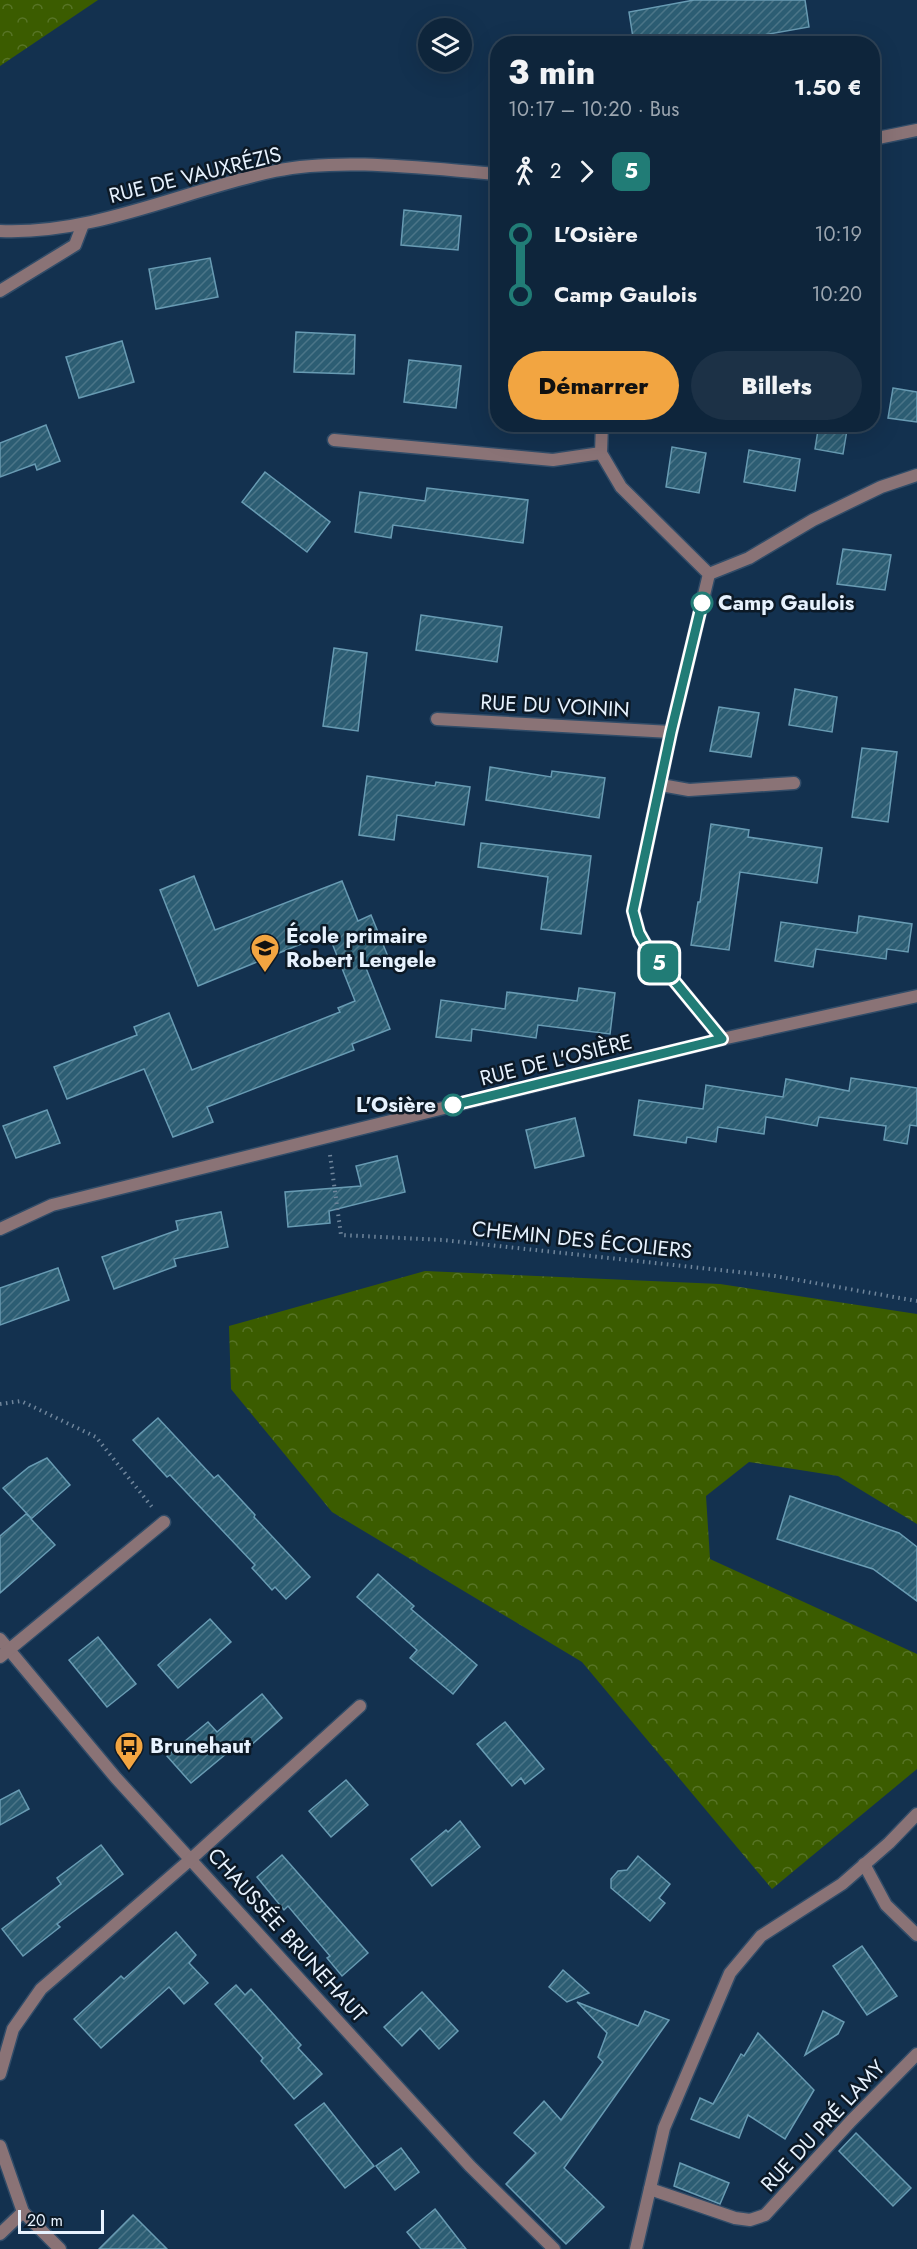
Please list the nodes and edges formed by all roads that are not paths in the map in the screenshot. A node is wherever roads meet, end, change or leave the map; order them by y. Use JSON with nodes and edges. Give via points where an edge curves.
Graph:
{"nodes":[{"id":1,"x":917,"y":130,"type":"edge"},
{"id":2,"x":880,"y":138,"type":"edge"},
{"id":3,"x":490,"y":174,"type":"edge"},
{"id":4,"x":83,"y":224,"type":"junction"},
{"id":5,"x":0,"y":231,"type":"edge"},
{"id":6,"x":0,"y":291,"type":"edge"},
{"id":7,"x":602,"y":432,"type":"edge"},
{"id":8,"x":334,"y":440,"type":"dead end"},
{"id":9,"x":601,"y":453,"type":"junction"},
{"id":10,"x":917,"y":475,"type":"edge"},
{"id":11,"x":709,"y":574,"type":"junction"},
{"id":12,"x":437,"y":719,"type":"dead end"},
{"id":13,"x":671,"y":732,"type":"junction"},
{"id":14,"x":794,"y":783,"type":"dead end"},
{"id":15,"x":661,"y":785,"type":"junction"},
{"id":16,"x":917,"y":996,"type":"edge"},
{"id":17,"x":722,"y":1039,"type":"junction"},
{"id":18,"x":0,"y":1228,"type":"edge"},
{"id":19,"x":164,"y":1522,"type":"road end"},
{"id":20,"x":0,"y":1639,"type":"edge"},
{"id":21,"x":4,"y":1653,"type":"edge"},
{"id":22,"x":360,"y":1706,"type":"dead end"},
{"id":23,"x":917,"y":1814,"type":"edge"},
{"id":24,"x":191,"y":1859,"type":"junction"},
{"id":25,"x":864,"y":1864,"type":"junction"},
{"id":26,"x":917,"y":1935,"type":"edge"},
{"id":27,"x":917,"y":2054,"type":"edge"},
{"id":28,"x":0,"y":2074,"type":"edge"},
{"id":29,"x":0,"y":2146,"type":"edge"},
{"id":30,"x":650,"y":2189,"type":"junction"},
{"id":31,"x":23,"y":2212,"type":"junction"},
{"id":32,"x":0,"y":2234,"type":"edge"},
{"id":33,"x":60,"y":2249,"type":"edge"},
{"id":34,"x":554,"y":2249,"type":"edge"},
{"id":35,"x":636,"y":2249,"type":"edge"}],
"edges":[{"from":1,"to":2,"type":"street"},
{"from":3,"to":4,"type":"street","name":"RUE DE VAUXRÉZIS","via":[[368,166],[277,171]]},
{"from":4,"to":5,"type":"street","name":"RUE DE VAUXRÉZIS","via":[[24,232]]},
{"from":4,"to":6,"type":"street","via":[[75,245]]},
{"from":7,"to":9,"type":"street"},
{"from":8,"to":9,"type":"street","via":[[553,460]]},
{"from":9,"to":11,"type":"street","via":[[621,487]]},
{"from":10,"to":11,"type":"street","via":[[881,487],[748,558]]},
{"from":11,"to":13,"type":"street"},
{"from":12,"to":13,"type":"street","name":"RUE DU VOININ"},
{"from":13,"to":15,"type":"street"},
{"from":14,"to":15,"type":"street","via":[[689,790]]},
{"from":15,"to":17,"type":"street","via":[[633,911],[648,949]]},
{"from":16,"to":17,"type":"street","name":"RUE DE L'OSIÈRE"},
{"from":17,"to":18,"type":"street","name":"RUE DE L'OSIÈRE","via":[[52,1205]]},
{"from":19,"to":21,"type":"street"},
{"from":20,"to":21,"type":"street","name":"CHAUSSÉE BRUNEHAUT"},
{"from":21,"to":24,"type":"street","name":"CHAUSSÉE BRUNEHAUT"},
{"from":22,"to":24,"type":"street"},
{"from":23,"to":25,"type":"street"},
{"from":24,"to":28,"type":"street","via":[[41,1989],[13,2029]]},
{"from":24,"to":34,"type":"street","name":"CHAUSSÉE BRUNEHAUT","via":[[470,2166]]},
{"from":25,"to":26,"type":"street","via":[[886,1905]]},
{"from":25,"to":30,"type":"street","via":[[842,1884],[761,1936],[730,1973],[664,2128]]},
{"from":27,"to":30,"type":"street","name":"RUE DU PRÉ LAMY","via":[[765,2215],[750,2220],[735,2218]]},
{"from":29,"to":31,"type":"street"},
{"from":30,"to":35,"type":"street"},
{"from":31,"to":32,"type":"street"},
{"from":31,"to":33,"type":"street"}]}
